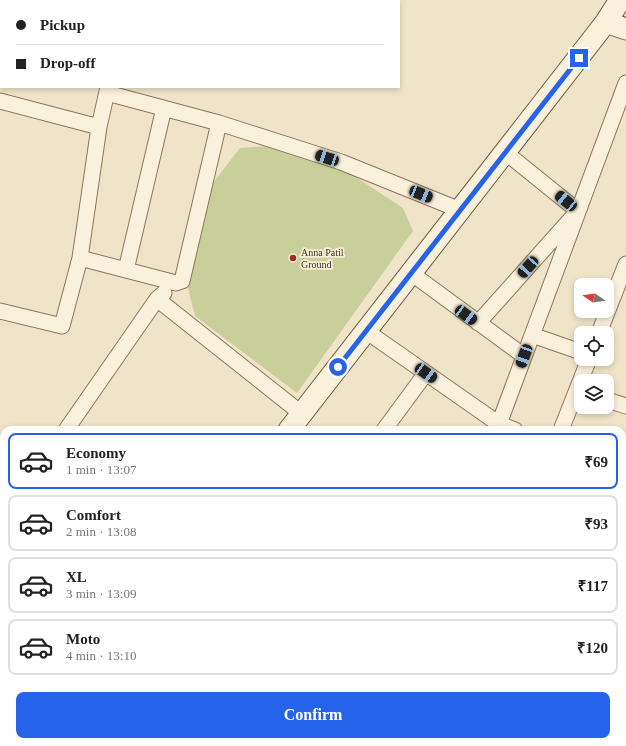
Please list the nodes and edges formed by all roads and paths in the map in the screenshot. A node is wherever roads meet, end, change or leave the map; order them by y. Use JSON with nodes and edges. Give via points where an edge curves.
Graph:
{"nodes":[{"id":1,"x":620,"y":0,"type":"edge"},
{"id":2,"x":606,"y":22,"type":"junction"},
{"id":3,"x":626,"y":29,"type":"edge"},
{"id":4,"x":626,"y":83,"type":"edge"},
{"id":5,"x":107,"y":90,"type":"edge"},
{"id":6,"x":0,"y":101,"type":"edge"},
{"id":7,"x":164,"y":108,"type":"junction"},
{"id":8,"x":219,"y":123,"type":"junction"},
{"id":9,"x":100,"y":127,"type":"junction"},
{"id":10,"x":505,"y":152,"type":"junction"},
{"id":11,"x":460,"y":210,"type":"junction"},
{"id":12,"x":578,"y":211,"type":"junction"},
{"id":13,"x":80,"y":258,"type":"junction"},
{"id":14,"x":626,"y":264,"type":"edge"},
{"id":15,"x":126,"y":270,"type":"junction"},
{"id":16,"x":411,"y":274,"type":"junction"},
{"id":17,"x":176,"y":283,"type":"junction"},
{"id":18,"x":157,"y":299,"type":"junction"},
{"id":19,"x":0,"y":311,"type":"edge"},
{"id":20,"x":478,"y":323,"type":"junction"},
{"id":21,"x":602,"y":326,"type":"edge"},
{"id":22,"x":366,"y":332,"type":"junction"},
{"id":23,"x":532,"y":335,"type":"junction"},
{"id":24,"x":574,"y":350,"type":"edge"},
{"id":25,"x":524,"y":356,"type":"junction"},
{"id":26,"x":426,"y":373,"type":"junction"},
{"id":27,"x":574,"y":402,"type":"edge"},
{"id":28,"x":614,"y":402,"type":"edge"},
{"id":29,"x":626,"y":406,"type":"edge"},
{"id":30,"x":302,"y":414,"type":"junction"},
{"id":31,"x":69,"y":426,"type":"edge"},
{"id":32,"x":292,"y":426,"type":"edge"},
{"id":33,"x":387,"y":426,"type":"edge"},
{"id":34,"x":496,"y":426,"type":"edge"},
{"id":35,"x":497,"y":426,"type":"edge"},
{"id":36,"x":563,"y":426,"type":"edge"}],
"edges":[{"from":1,"to":2,"type":"street"},
{"from":2,"to":3,"type":"street"},
{"from":2,"to":10,"type":"street"},
{"from":4,"to":12,"type":"street"},
{"from":5,"to":7,"type":"street"},
{"from":5,"to":9,"type":"street"},
{"from":6,"to":9,"type":"street"},
{"from":7,"to":8,"type":"street"},
{"from":7,"to":15,"type":"street"},
{"from":8,"to":11,"type":"street","via":[[341,162]]},
{"from":8,"to":17,"type":"street","via":[[182,281]]},
{"from":9,"to":13,"type":"street"},
{"from":10,"to":11,"type":"street"},
{"from":10,"to":12,"type":"street"},
{"from":11,"to":16,"type":"street"},
{"from":12,"to":20,"type":"street"},
{"from":12,"to":23,"type":"street"},
{"from":13,"to":15,"type":"street"},
{"from":13,"to":19,"type":"street","via":[[62,326]]},
{"from":14,"to":21,"type":"street"},
{"from":15,"to":17,"type":"street"},
{"from":16,"to":20,"type":"street"},
{"from":16,"to":22,"type":"street"},
{"from":17,"to":18,"type":"street"},
{"from":18,"to":30,"type":"street"},
{"from":18,"to":31,"type":"street"},
{"from":20,"to":25,"type":"street"},
{"from":22,"to":26,"type":"street"},
{"from":22,"to":30,"type":"street"},
{"from":23,"to":24,"type":"street"},
{"from":23,"to":25,"type":"street"},
{"from":25,"to":35,"type":"street"},
{"from":26,"to":33,"type":"street"},
{"from":26,"to":34,"type":"street"},
{"from":27,"to":36,"type":"street"},
{"from":28,"to":29,"type":"street"},
{"from":30,"to":32,"type":"street"}]}
